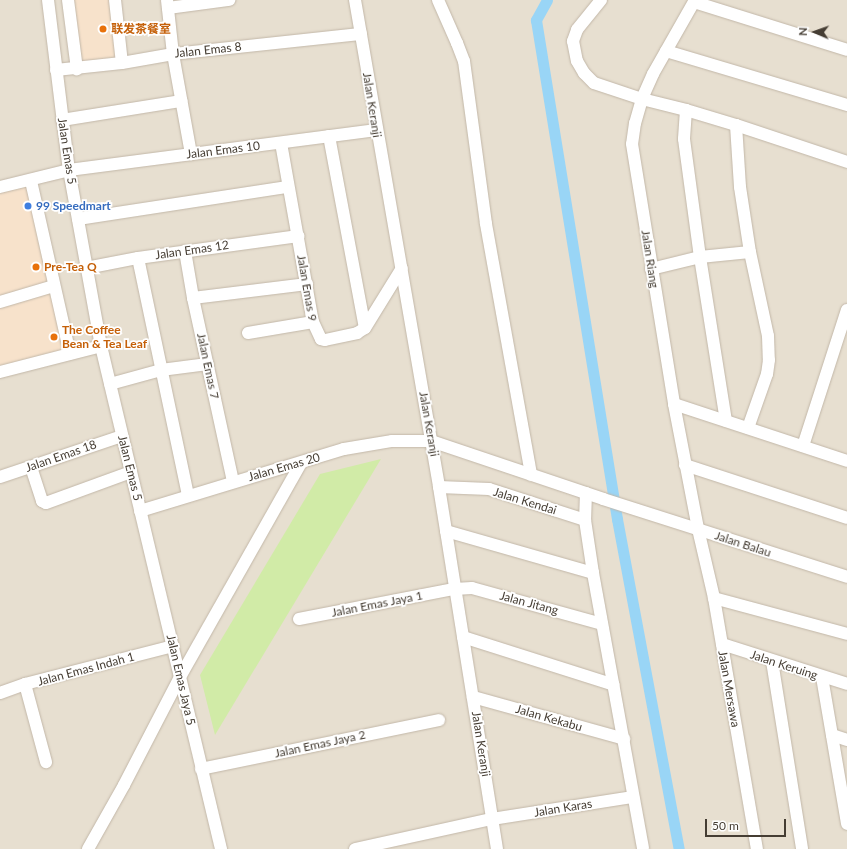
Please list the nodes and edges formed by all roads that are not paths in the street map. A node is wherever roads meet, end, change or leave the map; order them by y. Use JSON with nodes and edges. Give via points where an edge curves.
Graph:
{"nodes":[{"id":1,"x":48,"y":0,"type":"edge"},
{"id":2,"x":68,"y":0,"type":"edge"},
{"id":3,"x":115,"y":0,"type":"edge"},
{"id":4,"x":229,"y":0,"type":"edge"},
{"id":5,"x":354,"y":0,"type":"edge"},
{"id":6,"x":438,"y":0,"type":"edge"},
{"id":7,"x":600,"y":0,"type":"edge"},
{"id":8,"x":695,"y":1,"type":"edge"},
{"id":9,"x":168,"y":4,"type":"edge"},
{"id":10,"x":361,"y":34,"type":"junction"},
{"id":11,"x":666,"y":50,"type":"junction"},
{"id":12,"x":847,"y":50,"type":"edge"},
{"id":13,"x":173,"y":54,"type":"junction"},
{"id":14,"x":122,"y":63,"type":"junction"},
{"id":15,"x":77,"y":69,"type":"junction"},
{"id":16,"x":56,"y":70,"type":"junction"},
{"id":17,"x":642,"y":99,"type":"junction"},
{"id":18,"x":181,"y":101,"type":"junction"},
{"id":19,"x":847,"y":105,"type":"edge"},
{"id":20,"x":686,"y":110,"type":"junction"},
{"id":21,"x":62,"y":120,"type":"junction"},
{"id":22,"x":736,"y":126,"type":"junction"},
{"id":23,"x":376,"y":130,"type":"junction"},
{"id":24,"x":328,"y":136,"type":"junction"},
{"id":25,"x":281,"y":143,"type":"junction"},
{"id":26,"x":191,"y":154,"type":"junction"},
{"id":27,"x":847,"y":162,"type":"edge"},
{"id":28,"x":69,"y":170,"type":"junction"},
{"id":29,"x":30,"y":181,"type":"junction"},
{"id":30,"x":0,"y":187,"type":"edge"},
{"id":31,"x":288,"y":187,"type":"junction"},
{"id":32,"x":78,"y":219,"type":"junction"},
{"id":33,"x":298,"y":236,"type":"junction"},
{"id":34,"x":185,"y":251,"type":"junction"},
{"id":35,"x":750,"y":252,"type":"junction"},
{"id":36,"x":700,"y":257,"type":"junction"},
{"id":37,"x":138,"y":258,"type":"junction"},
{"id":38,"x":86,"y":268,"type":"junction"},
{"id":39,"x":402,"y":268,"type":"junction"},
{"id":40,"x":651,"y":269,"type":"junction"},
{"id":41,"x":307,"y":284,"type":"junction"},
{"id":42,"x":54,"y":286,"type":"junction"},
{"id":43,"x":193,"y":298,"type":"junction"},
{"id":44,"x":0,"y":302,"type":"edge"},
{"id":45,"x":847,"y":310,"type":"edge"},
{"id":46,"x":313,"y":322,"type":"junction"},
{"id":47,"x":365,"y":328,"type":"junction"},
{"id":48,"x":248,"y":333,"type":"dead end"},
{"id":49,"x":101,"y":346,"type":"junction"},
{"id":50,"x":70,"y":354,"type":"junction"},
{"id":51,"x":208,"y":364,"type":"junction"},
{"id":52,"x":161,"y":370,"type":"junction"},
{"id":53,"x":0,"y":372,"type":"edge"},
{"id":54,"x":110,"y":384,"type":"junction"},
{"id":55,"x":674,"y":404,"type":"junction"},
{"id":56,"x":726,"y":420,"type":"junction"},
{"id":57,"x":748,"y":428,"type":"junction"},
{"id":58,"x":122,"y":436,"type":"junction"},
{"id":59,"x":431,"y":441,"type":"junction"},
{"id":60,"x":803,"y":446,"type":"junction"},
{"id":61,"x":847,"y":461,"type":"edge"},
{"id":62,"x":301,"y":463,"type":"junction"},
{"id":63,"x":685,"y":465,"type":"junction"},
{"id":64,"x":30,"y":467,"type":"junction"},
{"id":65,"x":131,"y":472,"type":"junction"},
{"id":66,"x":531,"y":475,"type":"junction"},
{"id":67,"x":0,"y":477,"type":"edge"},
{"id":68,"x":233,"y":481,"type":"junction"},
{"id":69,"x":439,"y":487,"type":"junction"},
{"id":70,"x":586,"y":493,"type":"junction"},
{"id":71,"x":188,"y":495,"type":"junction"},
{"id":72,"x":140,"y":511,"type":"junction"},
{"id":73,"x":847,"y":518,"type":"edge"},
{"id":74,"x":585,"y":520,"type":"junction"},
{"id":75,"x":698,"y":529,"type":"junction"},
{"id":76,"x":446,"y":531,"type":"junction"},
{"id":77,"x":593,"y":573,"type":"junction"},
{"id":78,"x":847,"y":577,"type":"edge"},
{"id":79,"x":454,"y":589,"type":"junction"},
{"id":80,"x":714,"y":598,"type":"junction"},
{"id":81,"x":299,"y":619,"type":"dead end"},
{"id":82,"x":602,"y":624,"type":"junction"},
{"id":83,"x":847,"y":634,"type":"edge"},
{"id":84,"x":463,"y":637,"type":"junction"},
{"id":85,"x":722,"y":644,"type":"junction"},
{"id":86,"x":173,"y":646,"type":"junction"},
{"id":87,"x":772,"y":661,"type":"junction"},
{"id":88,"x":180,"y":677,"type":"junction"},
{"id":89,"x":822,"y":677,"type":"junction"},
{"id":90,"x":25,"y":684,"type":"junction"},
{"id":91,"x":847,"y":684,"type":"edge"},
{"id":92,"x":614,"y":686,"type":"junction"},
{"id":93,"x":0,"y":694,"type":"edge"},
{"id":94,"x":474,"y":697,"type":"junction"},
{"id":95,"x":439,"y":720,"type":"dead end"},
{"id":96,"x":832,"y":735,"type":"junction"},
{"id":97,"x":624,"y":739,"type":"junction"},
{"id":98,"x":847,"y":740,"type":"edge"},
{"id":99,"x":46,"y":762,"type":"dead end"},
{"id":100,"x":201,"y":769,"type":"junction"},
{"id":101,"x":844,"y":794,"type":"edge"},
{"id":102,"x":633,"y":797,"type":"junction"},
{"id":103,"x":492,"y":819,"type":"junction"},
{"id":104,"x":847,"y":824,"type":"edge"},
{"id":105,"x":88,"y":849,"type":"edge"},
{"id":106,"x":221,"y":849,"type":"edge"},
{"id":107,"x":355,"y":849,"type":"edge"},
{"id":108,"x":498,"y":849,"type":"edge"},
{"id":109,"x":643,"y":849,"type":"edge"},
{"id":110,"x":757,"y":849,"type":"edge"},
{"id":111,"x":802,"y":849,"type":"edge"}],
"edges":[{"from":1,"to":16,"type":"street","name":"Jalan Emas 5"},
{"from":2,"to":15,"type":"street"},
{"from":3,"to":14,"type":"street"},
{"from":4,"to":9,"type":"street"},
{"from":5,"to":10,"type":"street","name":"Jalan Keranji"},
{"from":6,"to":66,"type":"street","via":[[464,61],[486,224]]},
{"from":7,"to":17,"type":"street","via":[[577,30],[573,41],[577,61],[594,83]]},
{"from":8,"to":11,"type":"street","name":"Jalan Riang"},
{"from":8,"to":12,"type":"street"},
{"from":9,"to":13,"type":"street"},
{"from":10,"to":13,"type":"street","name":"Jalan Emas 8"},
{"from":10,"to":23,"type":"street","name":"Jalan Keranji"},
{"from":11,"to":17,"type":"street","name":"Jalan Riang"},
{"from":11,"to":19,"type":"street"},
{"from":13,"to":14,"type":"street","name":"Jalan Emas 8"},
{"from":13,"to":18,"type":"street"},
{"from":14,"to":15,"type":"street","name":"Jalan Emas 8"},
{"from":15,"to":16,"type":"street","name":"Jalan Emas 8"},
{"from":16,"to":21,"type":"street","name":"Jalan Emas 5"},
{"from":17,"to":20,"type":"street"},
{"from":17,"to":40,"type":"street","name":"Jalan Riang","via":[[632,144]]},
{"from":18,"to":21,"type":"street"},
{"from":18,"to":26,"type":"street"},
{"from":20,"to":22,"type":"street"},
{"from":20,"to":36,"type":"street","via":[[684,139]]},
{"from":21,"to":28,"type":"street","name":"Jalan Emas 5"},
{"from":22,"to":27,"type":"street"},
{"from":22,"to":35,"type":"street","via":[[740,188]]},
{"from":23,"to":24,"type":"street","name":"Jalan Emas 10"},
{"from":23,"to":39,"type":"street","name":"Jalan Keranji"},
{"from":24,"to":25,"type":"street","name":"Jalan Emas 10"},
{"from":24,"to":47,"type":"street"},
{"from":25,"to":26,"type":"street","name":"Jalan Emas 10"},
{"from":25,"to":31,"type":"street","name":"Jalan Emas 9"},
{"from":26,"to":28,"type":"street","name":"Jalan Emas 10"},
{"from":28,"to":29,"type":"street","name":"Jalan Emas 10"},
{"from":28,"to":32,"type":"street","name":"Jalan Emas 5"},
{"from":29,"to":30,"type":"street","name":"Jalan Emas 10"},
{"from":29,"to":42,"type":"street"},
{"from":31,"to":32,"type":"street"},
{"from":31,"to":33,"type":"street","name":"Jalan Emas 9"},
{"from":32,"to":38,"type":"street","name":"Jalan Emas 5"},
{"from":33,"to":34,"type":"street","name":"Jalan Emas 12"},
{"from":33,"to":41,"type":"street","name":"Jalan Emas 9"},
{"from":34,"to":37,"type":"street","name":"Jalan Emas 12"},
{"from":34,"to":43,"type":"street","name":"Jalan Emas 7"},
{"from":35,"to":36,"type":"street"},
{"from":35,"to":57,"type":"street","via":[[768,336],[769,360],[767,374]]},
{"from":36,"to":40,"type":"street"},
{"from":36,"to":56,"type":"street"},
{"from":37,"to":38,"type":"street","name":"Jalan Emas 12"},
{"from":37,"to":52,"type":"street"},
{"from":38,"to":49,"type":"street","name":"Jalan Emas 5"},
{"from":39,"to":47,"type":"street"},
{"from":39,"to":59,"type":"street","name":"Jalan Keranji"},
{"from":40,"to":55,"type":"street","name":"Jalan Riang"},
{"from":41,"to":43,"type":"street"},
{"from":41,"to":46,"type":"street","name":"Jalan Emas 9"},
{"from":42,"to":44,"type":"street"},
{"from":42,"to":50,"type":"street"},
{"from":43,"to":51,"type":"street","name":"Jalan Emas 7"},
{"from":45,"to":60,"type":"street"},
{"from":46,"to":47,"type":"street","name":"Jalan Emas 9","via":[[318,336],[325,340],[357,333]]},
{"from":46,"to":48,"type":"street"},
{"from":49,"to":50,"type":"street"},
{"from":49,"to":54,"type":"street","name":"Jalan Emas 5"},
{"from":50,"to":53,"type":"street"},
{"from":51,"to":52,"type":"street"},
{"from":51,"to":68,"type":"street","name":"Jalan Emas 7"},
{"from":52,"to":54,"type":"street"},
{"from":52,"to":71,"type":"street"},
{"from":54,"to":58,"type":"street","name":"Jalan Emas 5"},
{"from":55,"to":56,"type":"street"},
{"from":55,"to":63,"type":"street","name":"Jalan Riang"},
{"from":56,"to":57,"type":"street"},
{"from":57,"to":60,"type":"street"},
{"from":58,"to":64,"type":"street","name":"Jalan Emas 18"},
{"from":58,"to":65,"type":"street","name":"Jalan Emas 5"},
{"from":59,"to":62,"type":"street","name":"Jalan Emas 20","via":[[368,444]]},
{"from":59,"to":66,"type":"street","name":"Jalan Emas 20"},
{"from":59,"to":69,"type":"street","name":"Jalan Keranji"},
{"from":60,"to":61,"type":"street"},
{"from":62,"to":68,"type":"street","name":"Jalan Emas 20"},
{"from":62,"to":88,"type":"street"},
{"from":63,"to":73,"type":"street"},
{"from":63,"to":75,"type":"street","name":"Jalan Riang"},
{"from":64,"to":65,"type":"street","via":[[42,501],[46,503]]},
{"from":64,"to":67,"type":"street","name":"Jalan Emas 18"},
{"from":65,"to":72,"type":"street","name":"Jalan Emas 5"},
{"from":66,"to":70,"type":"street","name":"Jalan Balau"},
{"from":68,"to":71,"type":"street","name":"Jalan Emas 20"},
{"from":69,"to":74,"type":"street","name":"Jalan Kendai","via":[[489,489]]},
{"from":69,"to":76,"type":"street","name":"Jalan Keranji"},
{"from":70,"to":74,"type":"street"},
{"from":70,"to":75,"type":"street","name":"Jalan Balau"},
{"from":71,"to":72,"type":"street","name":"Jalan Emas 20"},
{"from":72,"to":86,"type":"street","name":"Jalan Emas Jaya 5"},
{"from":74,"to":77,"type":"street"},
{"from":75,"to":78,"type":"street","name":"Jalan Balau"},
{"from":75,"to":80,"type":"street","name":"Jalan Mersawa"},
{"from":76,"to":77,"type":"street"},
{"from":76,"to":79,"type":"street","name":"Jalan Keranji"},
{"from":77,"to":82,"type":"street"},
{"from":79,"to":81,"type":"street","name":"Jalan Emas Jaya 1"},
{"from":79,"to":82,"type":"street","name":"Jalan Jitang","via":[[472,588]]},
{"from":79,"to":84,"type":"street","name":"Jalan Keranji"},
{"from":80,"to":83,"type":"street"},
{"from":80,"to":85,"type":"street","name":"Jalan Mersawa"},
{"from":82,"to":92,"type":"street"},
{"from":84,"to":92,"type":"street"},
{"from":84,"to":94,"type":"street","name":"Jalan Keranji"},
{"from":85,"to":87,"type":"street","name":"Jalan Keruing"},
{"from":85,"to":110,"type":"street","name":"Jalan Mersawa"},
{"from":86,"to":88,"type":"street","name":"Jalan Emas Jaya 5"},
{"from":86,"to":90,"type":"street","name":"Jalan Emas Indah 1"},
{"from":87,"to":89,"type":"street","name":"Jalan Keruing"},
{"from":87,"to":111,"type":"street"},
{"from":88,"to":100,"type":"street","name":"Jalan Emas Jaya 5"},
{"from":88,"to":105,"type":"street"},
{"from":89,"to":91,"type":"street","name":"Jalan Keruing"},
{"from":89,"to":96,"type":"street"},
{"from":90,"to":93,"type":"street","name":"Jalan Emas Indah 1"},
{"from":90,"to":99,"type":"street"},
{"from":92,"to":97,"type":"street"},
{"from":94,"to":97,"type":"street","name":"Jalan Kekabu"},
{"from":94,"to":103,"type":"street","name":"Jalan Keranji"},
{"from":95,"to":100,"type":"street","name":"Jalan Emas Jaya 2"},
{"from":96,"to":98,"type":"street"},
{"from":96,"to":101,"type":"street"},
{"from":97,"to":102,"type":"street"},
{"from":100,"to":106,"type":"street","name":"Jalan Emas Jaya 5"},
{"from":101,"to":104,"type":"street"},
{"from":102,"to":103,"type":"street","name":"Jalan Karas"},
{"from":102,"to":109,"type":"street"},
{"from":103,"to":107,"type":"street","name":"Jalan Karas"},
{"from":103,"to":108,"type":"street","name":"Jalan Keranji"}]}
